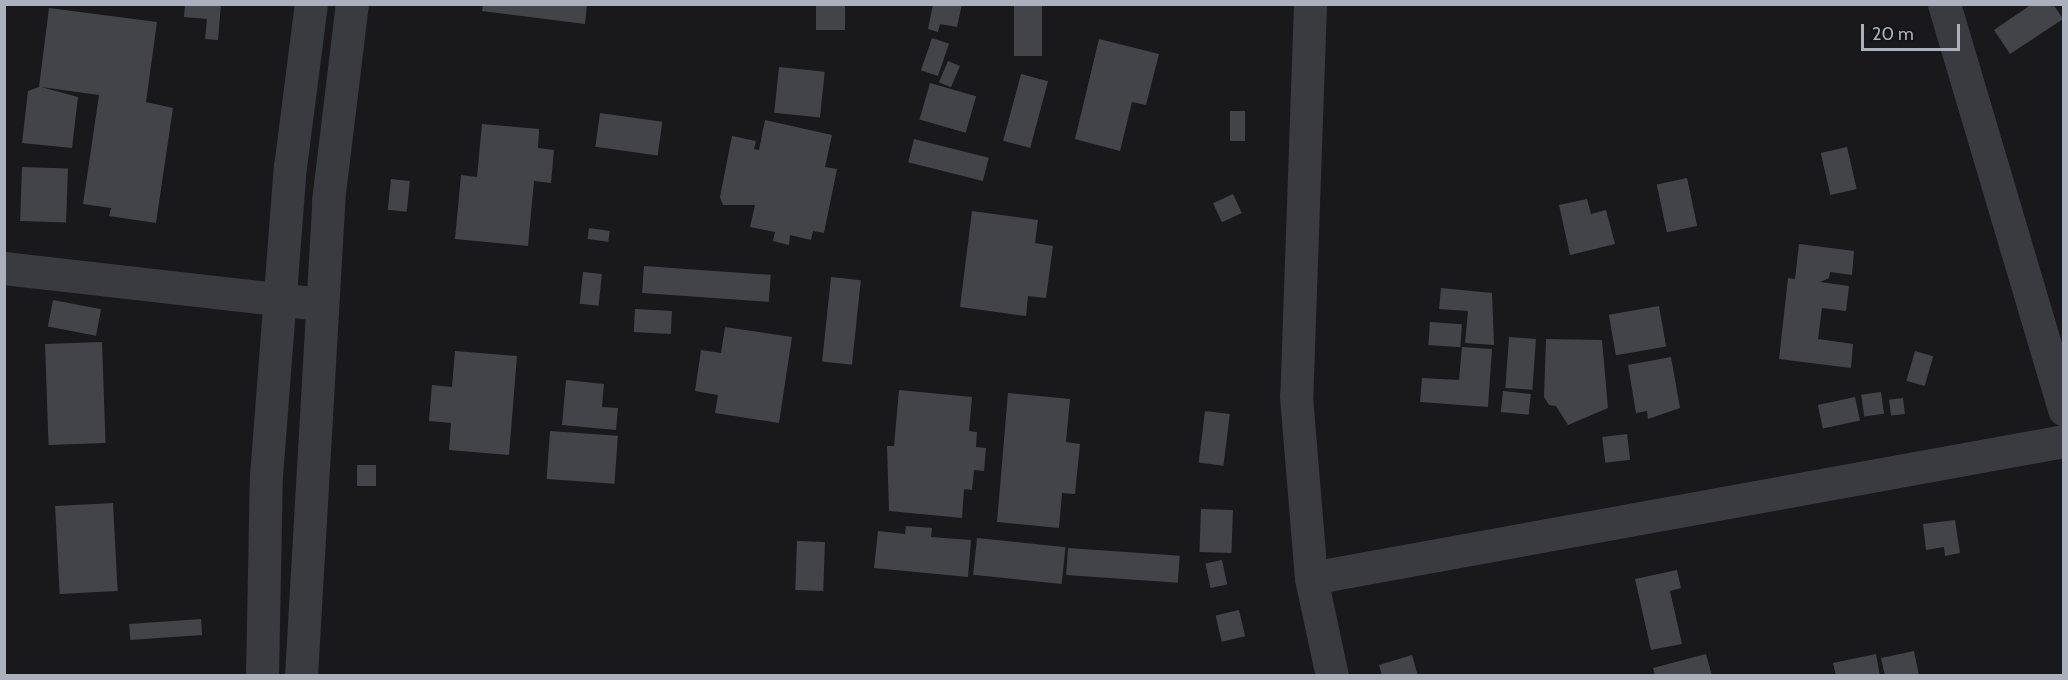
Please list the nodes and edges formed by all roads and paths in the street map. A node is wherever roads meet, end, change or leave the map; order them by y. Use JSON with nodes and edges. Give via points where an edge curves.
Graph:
{"nodes":[{"id":1,"x":312,"y":4,"type":"edge"},
{"id":2,"x":352,"y":4,"type":"edge"},
{"id":3,"x":1310,"y":4,"type":"edge"},
{"id":4,"x":1944,"y":4,"type":"edge"},
{"id":5,"x":4,"y":268,"type":"edge"},
{"id":6,"x":280,"y":301,"type":"junction"},
{"id":7,"x":321,"y":304,"type":"junction"},
{"id":8,"x":2064,"y":410,"type":"edge"},
{"id":9,"x":2064,"y":441,"type":"edge"},
{"id":10,"x":1311,"y":578,"type":"junction"},
{"id":11,"x":262,"y":675,"type":"edge"},
{"id":12,"x":301,"y":675,"type":"edge"},
{"id":13,"x":1332,"y":675,"type":"edge"}],
"edges":[{"from":1,"to":6,"type":"street"},
{"from":2,"to":7,"type":"street"},
{"from":3,"to":10,"type":"street","via":[[1296,396]]},
{"from":4,"to":8,"type":"street"},
{"from":5,"to":6,"type":"street"},
{"from":6,"to":7,"type":"street"},
{"from":6,"to":11,"type":"street","via":[[266,476]]},
{"from":7,"to":12,"type":"street"},
{"from":9,"to":10,"type":"street"},
{"from":10,"to":13,"type":"street"}]}
